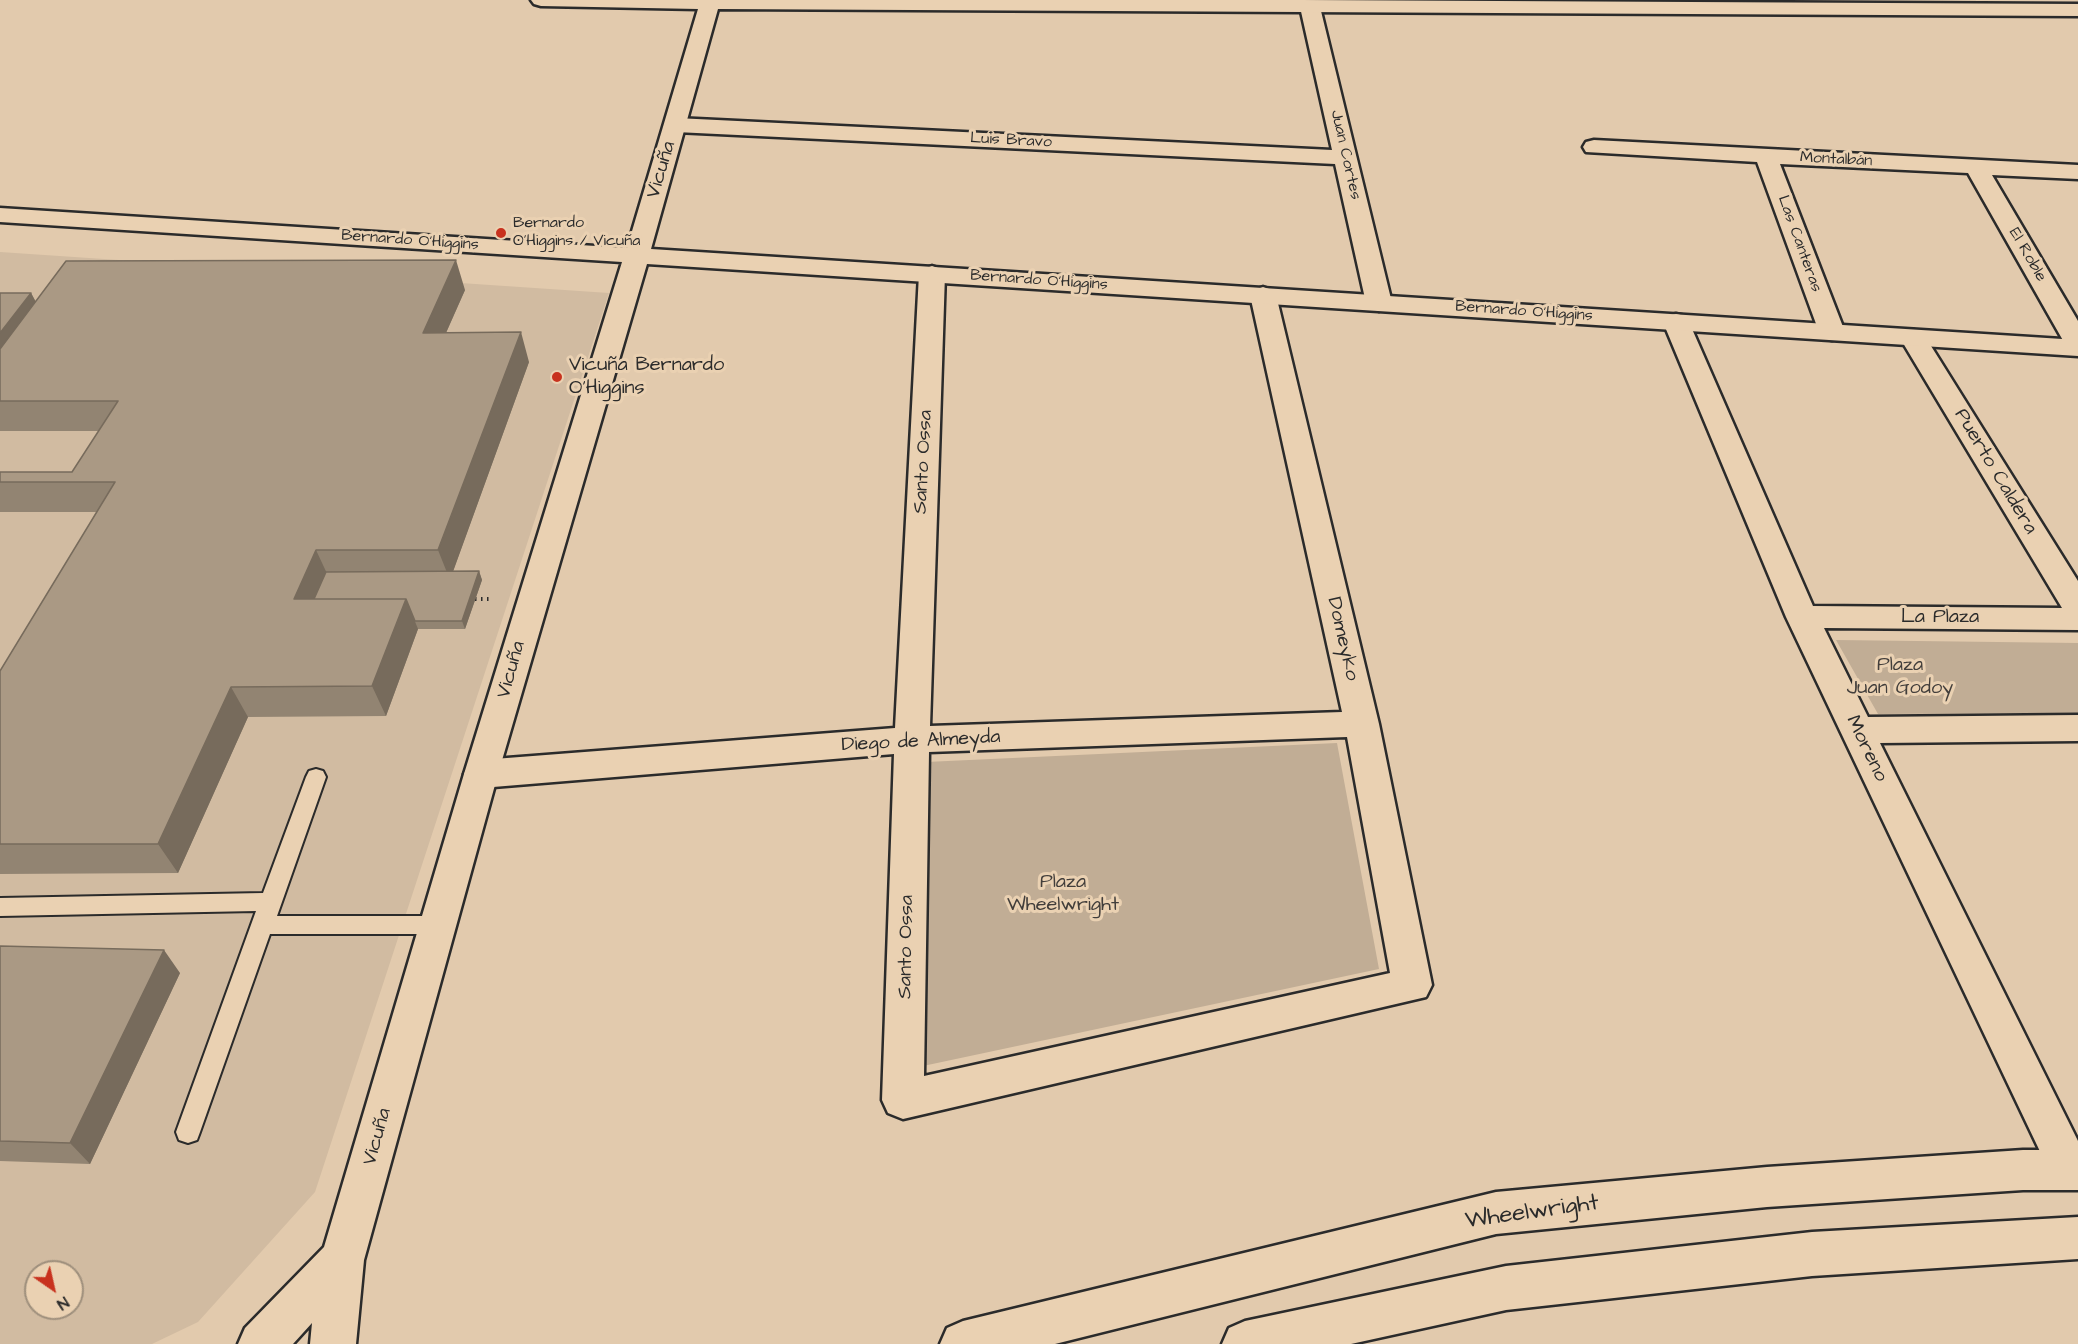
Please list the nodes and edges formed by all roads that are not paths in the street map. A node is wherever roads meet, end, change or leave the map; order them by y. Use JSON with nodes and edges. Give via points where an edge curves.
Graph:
{"nodes":[{"id":1,"x":541,"y":0,"type":"edge"},
{"id":2,"x":710,"y":2,"type":"edge"},
{"id":3,"x":1275,"y":4,"type":"edge"},
{"id":4,"x":1667,"y":5,"type":"edge"},
{"id":5,"x":1310,"y":7,"type":"junction"},
{"id":6,"x":2078,"y":10,"type":"edge"},
{"id":7,"x":676,"y":125,"type":"junction"},
{"id":8,"x":1594,"y":147,"type":"dead end"},
{"id":9,"x":1766,"y":156,"type":"junction"},
{"id":10,"x":1346,"y":158,"type":"junction"},
{"id":11,"x":1976,"y":167,"type":"junction"},
{"id":12,"x":2078,"y":172,"type":"edge"},
{"id":13,"x":0,"y":215,"type":"edge"},
{"id":14,"x":636,"y":255,"type":"junction"},
{"id":15,"x":932,"y":274,"type":"junction"},
{"id":16,"x":1263,"y":295,"type":"junction"},
{"id":17,"x":1379,"y":303,"type":"junction"},
{"id":18,"x":1676,"y":322,"type":"junction"},
{"id":19,"x":1832,"y":332,"type":"junction"},
{"id":20,"x":1913,"y":338,"type":"junction"},
{"id":21,"x":2078,"y":346,"type":"edge"},
{"id":22,"x":2078,"y":607,"type":"edge"},
{"id":23,"x":1802,"y":616,"type":"junction"},
{"id":24,"x":2078,"y":619,"type":"edge"},
{"id":25,"x":1362,"y":724,"type":"junction"},
{"id":26,"x":2078,"y":728,"type":"edge"},
{"id":27,"x":1857,"y":730,"type":"junction"},
{"id":28,"x":912,"y":740,"type":"junction"},
{"id":29,"x":481,"y":774,"type":"junction"},
{"id":30,"x":316,"y":777,"type":"dead end"},
{"id":31,"x":272,"y":903,"type":"junction"},
{"id":32,"x":0,"y":907,"type":"edge"},
{"id":33,"x":264,"y":925,"type":"junction"},
{"id":34,"x":439,"y":925,"type":"junction"},
{"id":35,"x":1412,"y":986,"type":"joint"},
{"id":36,"x":188,"y":1132,"type":"dead end"},
{"id":37,"x":2074,"y":1170,"type":"edge"},
{"id":38,"x":2078,"y":1238,"type":"edge"},
{"id":39,"x":342,"y":1260,"type":"junction"},
{"id":40,"x":261,"y":1344,"type":"edge"},
{"id":41,"x":333,"y":1344,"type":"edge"},
{"id":42,"x":963,"y":1344,"type":"edge"},
{"id":43,"x":1245,"y":1344,"type":"edge"}],
"edges":[{"from":1,"to":2,"type":"street"},
{"from":2,"to":3,"type":"street"},
{"from":2,"to":7,"type":"street","name":"Vicuña"},
{"from":3,"to":5,"type":"street"},
{"from":4,"to":5,"type":"street"},
{"from":4,"to":6,"type":"street"},
{"from":5,"to":10,"type":"street","name":"Juan Cortes"},
{"from":7,"to":10,"type":"street","name":"Luis Bravo"},
{"from":7,"to":14,"type":"street","name":"Vicuña"},
{"from":8,"to":9,"type":"street","name":"Montalbán"},
{"from":9,"to":11,"type":"street","name":"Montalbán"},
{"from":9,"to":19,"type":"street","name":"Las Canteras"},
{"from":10,"to":17,"type":"street","name":"Juan Cortes"},
{"from":11,"to":12,"type":"street","name":"Montalbán"},
{"from":11,"to":21,"type":"street","name":"El Roble"},
{"from":13,"to":14,"type":"street","name":"Bernardo O'Higgins"},
{"from":14,"to":15,"type":"street","name":"Bernardo O'Higgins"},
{"from":14,"to":29,"type":"street","name":"Vicuña"},
{"from":15,"to":16,"type":"street","name":"Bernardo O'Higgins"},
{"from":15,"to":28,"type":"street","name":"Santo Ossa"},
{"from":16,"to":17,"type":"street","name":"Bernardo O'Higgins"},
{"from":16,"to":25,"type":"street","name":"Domeyko"},
{"from":17,"to":18,"type":"street","name":"Bernardo O'Higgins"},
{"from":18,"to":19,"type":"street","name":"Bernardo O'Higgins"},
{"from":18,"to":23,"type":"street","name":"Moreno"},
{"from":19,"to":20,"type":"street","name":"Bernardo O'Higgins"},
{"from":20,"to":21,"type":"street","name":"Bernardo O'Higgins"},
{"from":20,"to":22,"type":"street","name":"Puerto Caldera"},
{"from":23,"to":24,"type":"street","name":"La Plaza"},
{"from":23,"to":27,"type":"street","name":"Moreno"},
{"from":25,"to":28,"type":"street","name":"Diego de Almeyda"},
{"from":25,"to":35,"type":"street","name":"Domeyko"},
{"from":26,"to":27,"type":"street"},
{"from":27,"to":37,"type":"street","name":"Moreno"},
{"from":28,"to":29,"type":"street","name":"Diego de Almeyda"},
{"from":28,"to":35,"type":"street","name":"Santo Ossa","via":[[903,1100]]},
{"from":29,"to":34,"type":"street","name":"Vicuña"},
{"from":30,"to":31,"type":"lane"},
{"from":31,"to":32,"type":"lane"},
{"from":31,"to":33,"type":"lane"},
{"from":33,"to":34,"type":"lane"},
{"from":33,"to":36,"type":"lane"},
{"from":34,"to":39,"type":"street","name":"Vicuña"},
{"from":37,"to":42,"type":"street","name":"Wheelwright","via":[[1767,1187],[1496,1213]]},
{"from":38,"to":43,"type":"street","via":[[1812,1254],[1506,1288]]},
{"from":39,"to":40,"type":"street"},
{"from":39,"to":41,"type":"street","name":"Vicuña"}]}
